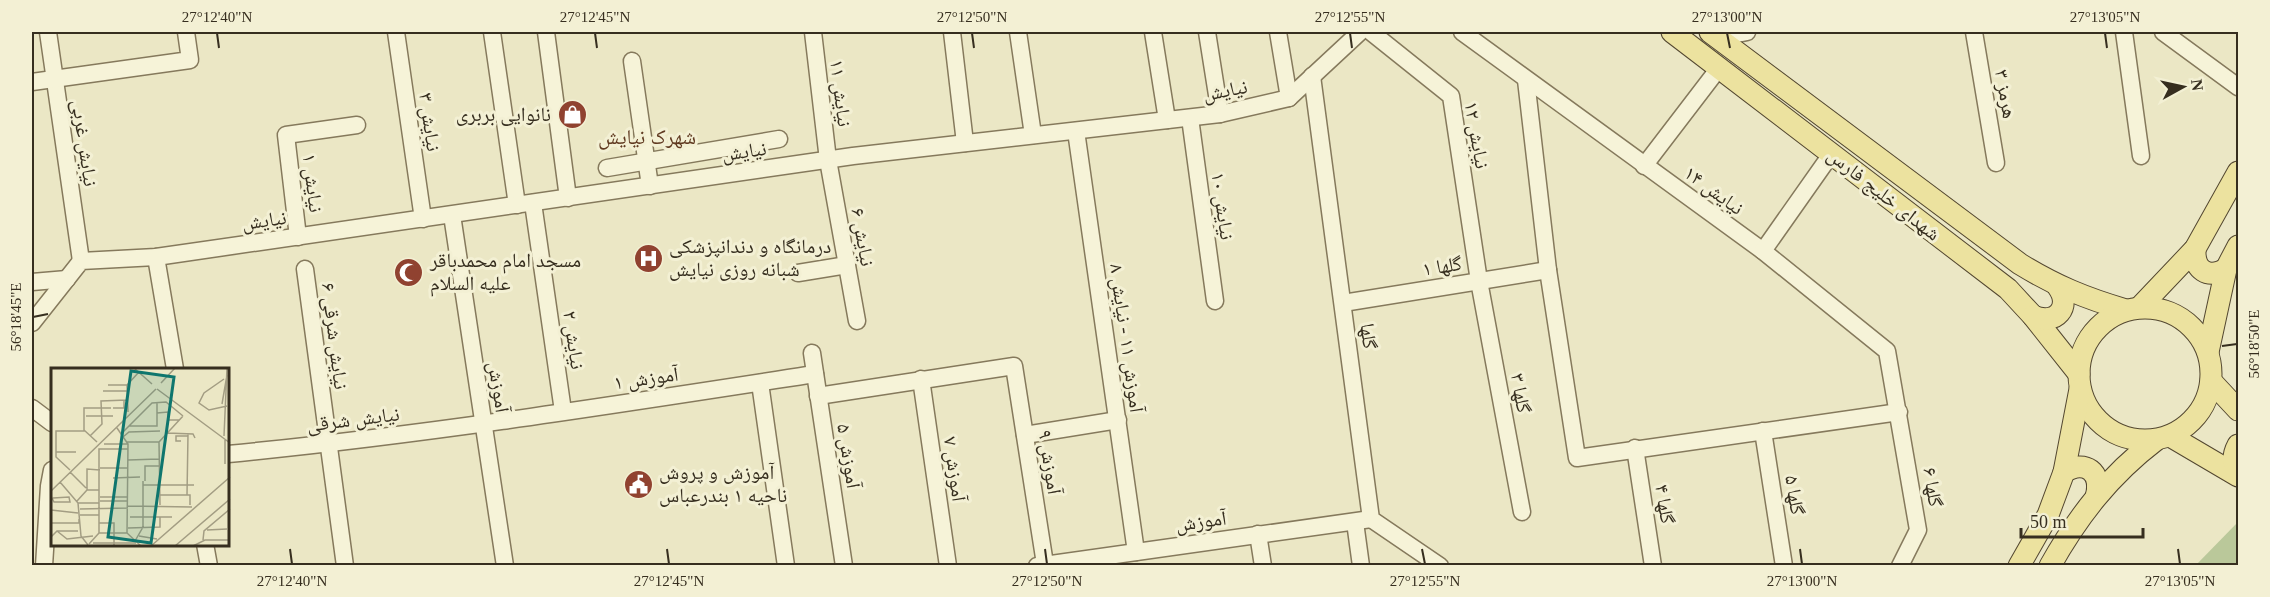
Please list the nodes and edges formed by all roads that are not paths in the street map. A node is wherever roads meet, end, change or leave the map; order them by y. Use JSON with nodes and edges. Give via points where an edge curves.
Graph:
{"nodes":[{"id":1,"x":48,"y":32,"type":"edge"},
{"id":2,"x":186,"y":32,"type":"edge"},
{"id":3,"x":396,"y":32,"type":"edge"},
{"id":4,"x":492,"y":32,"type":"edge"},
{"id":5,"x":546,"y":32,"type":"edge"},
{"id":6,"x":813,"y":32,"type":"edge"},
{"id":7,"x":952,"y":32,"type":"edge"},
{"id":8,"x":1018,"y":32,"type":"edge"},
{"id":9,"x":1153,"y":32,"type":"edge"},
{"id":10,"x":1207,"y":32,"type":"edge"},
{"id":11,"x":1278,"y":32,"type":"edge"},
{"id":12,"x":1360,"y":32,"type":"edge"},
{"id":13,"x":1371,"y":32,"type":"edge"},
{"id":14,"x":1462,"y":32,"type":"edge"},
{"id":15,"x":1672,"y":32,"type":"edge"},
{"id":16,"x":1747,"y":32,"type":"edge"},
{"id":17,"x":1974,"y":32,"type":"edge"},
{"id":18,"x":2124,"y":32,"type":"edge"},
{"id":19,"x":2163,"y":32,"type":"edge"},
{"id":20,"x":1714,"y":35,"type":"edge"},
{"id":21,"x":632,"y":61,"type":"dead end"},
{"id":22,"x":1719,"y":68,"type":"junction"},
{"id":23,"x":1312,"y":76,"type":"junction"},
{"id":24,"x":54,"y":79,"type":"junction"},
{"id":25,"x":1526,"y":80,"type":"junction"},
{"id":26,"x":32,"y":82,"type":"edge"},
{"id":27,"x":2238,"y":87,"type":"edge"},
{"id":28,"x":1289,"y":98,"type":"junction"},
{"id":29,"x":1220,"y":114,"type":"junction"},
{"id":30,"x":1190,"y":118,"type":"junction"},
{"id":31,"x":1167,"y":120,"type":"junction"},
{"id":32,"x":357,"y":125,"type":"dead end"},
{"id":33,"x":1076,"y":130,"type":"junction"},
{"id":34,"x":1033,"y":135,"type":"junction"},
{"id":35,"x":778,"y":139,"type":"dead end"},
{"id":36,"x":965,"y":143,"type":"junction"},
{"id":37,"x":1832,"y":153,"type":"junction"},
{"id":38,"x":2141,"y":156,"type":"dead end"},
{"id":39,"x":828,"y":160,"type":"junction"},
{"id":40,"x":647,"y":161,"type":"junction"},
{"id":41,"x":1996,"y":163,"type":"dead end"},
{"id":42,"x":1644,"y":166,"type":"junction"},
{"id":43,"x":607,"y":168,"type":"dead end"},
{"id":44,"x":2238,"y":172,"type":"edge"},
{"id":45,"x":650,"y":186,"type":"junction"},
{"id":46,"x":568,"y":198,"type":"junction"},
{"id":47,"x":525,"y":204,"type":"junction"},
{"id":48,"x":452,"y":215,"type":"junction"},
{"id":49,"x":423,"y":219,"type":"junction"},
{"id":50,"x":298,"y":237,"type":"junction"},
{"id":51,"x":2238,"y":246,"type":"edge"},
{"id":52,"x":2194,"y":249,"type":"junction"},
{"id":53,"x":1762,"y":251,"type":"junction"},
{"id":54,"x":156,"y":257,"type":"junction"},
{"id":55,"x":81,"y":261,"type":"junction"},
{"id":56,"x":847,"y":265,"type":"junction"},
{"id":57,"x":305,"y":269,"type":"dead end"},
{"id":58,"x":2226,"y":269,"type":"junction"},
{"id":59,"x":1548,"y":270,"type":"junction"},
{"id":60,"x":798,"y":273,"type":"dead end"},
{"id":61,"x":67,"y":279,"type":"junction"},
{"id":62,"x":1479,"y":281,"type":"junction"},
{"id":63,"x":32,"y":282,"type":"edge"},
{"id":64,"x":2058,"y":287,"type":"junction"},
{"id":65,"x":1215,"y":301,"type":"dead end"},
{"id":66,"x":1343,"y":303,"type":"junction"},
{"id":67,"x":2133,"y":308,"type":"junction"},
{"id":68,"x":2033,"y":316,"type":"junction"},
{"id":69,"x":857,"y":321,"type":"dead end"},
{"id":70,"x":32,"y":323,"type":"edge"},
{"id":71,"x":2208,"y":352,"type":"junction"},
{"id":72,"x":812,"y":353,"type":"dead end"},
{"id":73,"x":175,"y":368,"type":"edge"},
{"id":74,"x":815,"y":374,"type":"junction"},
{"id":75,"x":921,"y":379,"type":"junction"},
{"id":76,"x":2079,"y":381,"type":"junction"},
{"id":77,"x":2211,"y":381,"type":"junction"},
{"id":78,"x":760,"y":383,"type":"junction"},
{"id":79,"x":818,"y":396,"type":"junction"},
{"id":80,"x":32,"y":408,"type":"edge"},
{"id":81,"x":2238,"y":410,"type":"edge"},
{"id":82,"x":563,"y":411,"type":"junction"},
{"id":83,"x":1899,"y":412,"type":"junction"},
{"id":84,"x":1118,"y":420,"type":"junction"},
{"id":85,"x":51,"y":422,"type":"edge"},
{"id":86,"x":484,"y":423,"type":"junction"},
{"id":87,"x":1763,"y":431,"type":"junction"},
{"id":88,"x":1025,"y":435,"type":"junction"},
{"id":89,"x":2163,"y":438,"type":"junction"},
{"id":90,"x":328,"y":444,"type":"junction"},
{"id":91,"x":2238,"y":445,"type":"edge"},
{"id":92,"x":1635,"y":448,"type":"junction"},
{"id":93,"x":230,"y":454,"type":"edge"},
{"id":94,"x":2064,"y":472,"type":"junction"},
{"id":95,"x":51,"y":475,"type":"edge"},
{"id":96,"x":2238,"y":476,"type":"edge"},
{"id":97,"x":2096,"y":497,"type":"junction"},
{"id":98,"x":1522,"y":512,"type":"dead end"},
{"id":99,"x":1363,"y":520,"type":"junction"},
{"id":100,"x":1258,"y":534,"type":"junction"},
{"id":101,"x":205,"y":546,"type":"edge"},
{"id":102,"x":1136,"y":552,"type":"junction"},
{"id":103,"x":1041,"y":565,"type":"edge"},
{"id":104,"x":44,"y":566,"type":"edge"},
{"id":105,"x":209,"y":566,"type":"edge"},
{"id":106,"x":345,"y":566,"type":"edge"},
{"id":107,"x":505,"y":566,"type":"edge"},
{"id":108,"x":786,"y":566,"type":"edge"},
{"id":109,"x":844,"y":566,"type":"edge"},
{"id":110,"x":948,"y":566,"type":"edge"},
{"id":111,"x":1263,"y":566,"type":"edge"},
{"id":112,"x":1361,"y":566,"type":"edge"},
{"id":113,"x":1440,"y":566,"type":"edge"},
{"id":114,"x":1653,"y":566,"type":"edge"},
{"id":115,"x":1784,"y":566,"type":"edge"},
{"id":116,"x":1900,"y":566,"type":"edge"},
{"id":117,"x":2019,"y":566,"type":"edge"},
{"id":118,"x":2050,"y":566,"type":"edge"}],
"edges":[{"from":1,"to":24,"type":"street","name":"نیایش غربی"},
{"from":2,"to":24,"type":"street","via":[[190,60]]},
{"from":3,"to":49,"type":"street","name":"نیایش ۳"},
{"from":4,"to":47,"type":"street","name":"نیایش ۲"},
{"from":5,"to":46,"type":"street"},
{"from":6,"to":39,"type":"street","name":"نیایش ۱۱"},
{"from":7,"to":36,"type":"street"},
{"from":8,"to":34,"type":"street"},
{"from":9,"to":31,"type":"street"},
{"from":10,"to":29,"type":"street"},
{"from":11,"to":28,"type":"street"},
{"from":12,"to":23,"type":"street"},
{"from":13,"to":62,"type":"street","name":"نیایش ۱۲","via":[[1450,96]]},
{"from":14,"to":25,"type":"street","name":"نیایش ۱۴"},
{"from":15,"to":22,"type":"main road","name":"شهدای خلیج فارس"},
{"from":16,"to":20,"type":"street"},
{"from":17,"to":41,"type":"street","name":"هرمز ۳"},
{"from":18,"to":38,"type":"street"},
{"from":19,"to":27,"type":"street"},
{"from":20,"to":64,"type":"main road","name":"شهدای خلیج فارس","via":[[1976,232]]},
{"from":21,"to":40,"type":"street"},
{"from":22,"to":37,"type":"main road","name":"شهدای خلیج فارس"},
{"from":22,"to":42,"type":"street"},
{"from":23,"to":28,"type":"street"},
{"from":23,"to":66,"type":"street","name":"گلها"},
{"from":24,"to":26,"type":"street"},
{"from":24,"to":55,"type":"street","name":"نیایش غربی"},
{"from":25,"to":42,"type":"street","name":"نیایش ۱۴"},
{"from":25,"to":59,"type":"street"},
{"from":28,"to":29,"type":"street","name":"نیایش"},
{"from":29,"to":30,"type":"street","name":"نیایش"},
{"from":30,"to":31,"type":"street","name":"نیایش"},
{"from":30,"to":65,"type":"street","name":"نیایش ۱۰"},
{"from":31,"to":33,"type":"street","name":"نیایش"},
{"from":32,"to":50,"type":"street","name":"نیایش ۱","via":[[286,135]]},
{"from":33,"to":34,"type":"street","name":"نیایش"},
{"from":33,"to":84,"type":"street","name":"آموزش ۱۱ - نیایش ۸"},
{"from":34,"to":36,"type":"street","name":"نیایش"},
{"from":35,"to":40,"type":"street"},
{"from":36,"to":39,"type":"street","name":"نیایش"},
{"from":37,"to":53,"type":"street"},
{"from":37,"to":68,"type":"main road","name":"شهدای خلیج فارس","via":[[2008,289]]},
{"from":39,"to":45,"type":"street","name":"نیایش"},
{"from":39,"to":56,"type":"street","name":"نیایش ۶"},
{"from":40,"to":43,"type":"street"},
{"from":40,"to":45,"type":"street"},
{"from":42,"to":53,"type":"street","name":"نیایش ۱۴"},
{"from":44,"to":52,"type":"main road"},
{"from":45,"to":46,"type":"street","name":"نیایش"},
{"from":46,"to":47,"type":"street","name":"نیایش"},
{"from":47,"to":48,"type":"street","name":"نیایش"},
{"from":47,"to":82,"type":"street","name":"نیایش ۲"},
{"from":48,"to":49,"type":"street","name":"نیایش"},
{"from":48,"to":86,"type":"street","name":"آموزش"},
{"from":49,"to":50,"type":"street","name":"نیایش"},
{"from":50,"to":54,"type":"street","name":"نیایش"},
{"from":51,"to":58,"type":"main road"},
{"from":52,"to":58,"type":"main road","via":[[2199,268],[2217,274]]},
{"from":52,"to":67,"type":"main road"},
{"from":53,"to":83,"type":"street","name":"نیایش ۱۴","via":[[1887,351]]},
{"from":54,"to":55,"type":"street","name":"نیایش"},
{"from":54,"to":73,"type":"street"},
{"from":55,"to":61,"type":"street"},
{"from":56,"to":60,"type":"street"},
{"from":56,"to":69,"type":"street","name":"نیایش ۶"},
{"from":57,"to":90,"type":"street","name":"نیایش شرقی ۶"},
{"from":58,"to":71,"type":"main road"},
{"from":59,"to":62,"type":"street","name":"گلها ۱"},
{"from":59,"to":92,"type":"street","via":[[1577,458]]},
{"from":61,"to":63,"type":"street"},
{"from":61,"to":70,"type":"street"},
{"from":62,"to":66,"type":"street","name":"گلها ۱"},
{"from":62,"to":98,"type":"street","name":"گلها ۳"},
{"from":64,"to":67,"type":"main road","name":"شهدای خلیج فارس","via":[[2091,300]]},
{"from":64,"to":68,"type":"main road","via":[[2063,294],[2062,310],[2049,320]]},
{"from":66,"to":99,"type":"street","name":"گلها"},
{"from":67,"to":71,"type":"main road","via":[[2169,311],[2182,318],[2193,327]]},
{"from":67,"to":76,"type":"main road","via":[[2101,323],[2092,334],[2080,360]]},
{"from":68,"to":76,"type":"main road","name":"شهدای خلیج فارس"},
{"from":71,"to":77,"type":"main road"},
{"from":72,"to":74,"type":"street","name":"آموزش ۵"},
{"from":74,"to":78,"type":"street","name":"آموزش ۱"},
{"from":74,"to":79,"type":"street","name":"آموزش ۵"},
{"from":75,"to":79,"type":"street"},
{"from":75,"to":88,"type":"street","name":"آموزش ۹","via":[[1014,366]]},
{"from":75,"to":110,"type":"street","name":"آموزش ۷"},
{"from":76,"to":89,"type":"main road","via":[[2092,414],[2114,433],[2142,440]]},
{"from":76,"to":94,"type":"main road"},
{"from":77,"to":81,"type":"main road"},
{"from":77,"to":89,"type":"main road","via":[[2208,395],[2193,420]]},
{"from":78,"to":82,"type":"street","name":"آموزش ۱"},
{"from":78,"to":108,"type":"street"},
{"from":79,"to":109,"type":"street","name":"آموزش ۵"},
{"from":80,"to":85,"type":"street"},
{"from":82,"to":86,"type":"street","name":"آموزش ۱"},
{"from":83,"to":87,"type":"street"},
{"from":83,"to":116,"type":"street","name":"گلها ۶","via":[[1918,530]]},
{"from":84,"to":88,"type":"street"},
{"from":84,"to":102,"type":"street","name":"آموزش ۱۱ - نیایش ۸"},
{"from":86,"to":90,"type":"street","name":"نیایش شرقی"},
{"from":86,"to":107,"type":"street","name":"آموزش"},
{"from":87,"to":92,"type":"street"},
{"from":87,"to":115,"type":"street","name":"گلها ۵"},
{"from":88,"to":103,"type":"street","name":"آموزش ۹"},
{"from":89,"to":96,"type":"main road"},
{"from":89,"to":97,"type":"main road","via":[[2127,462]]},
{"from":90,"to":93,"type":"street","name":"نیایش شرقی"},
{"from":90,"to":106,"type":"street","name":"نیایش شرقی ۶"},
{"from":91,"to":96,"type":"main road","via":[[2234,453]]},
{"from":92,"to":114,"type":"street","name":"گلها ۴"},
{"from":94,"to":97,"type":"main road","via":[[2082,466],[2091,470],[2099,487]]},
{"from":94,"to":117,"type":"main road","via":[[2048,515]]},
{"from":95,"to":104,"type":"street"},
{"from":97,"to":118,"type":"main road","via":[[2069,532]]},
{"from":99,"to":100,"type":"street","name":"آموزش"},
{"from":99,"to":112,"type":"street","name":"گلها"},
{"from":99,"to":113,"type":"street"},
{"from":100,"to":102,"type":"street","name":"آموزش"},
{"from":100,"to":111,"type":"street"},
{"from":101,"to":105,"type":"street"},
{"from":102,"to":103,"type":"street","name":"آموزش"}]}
